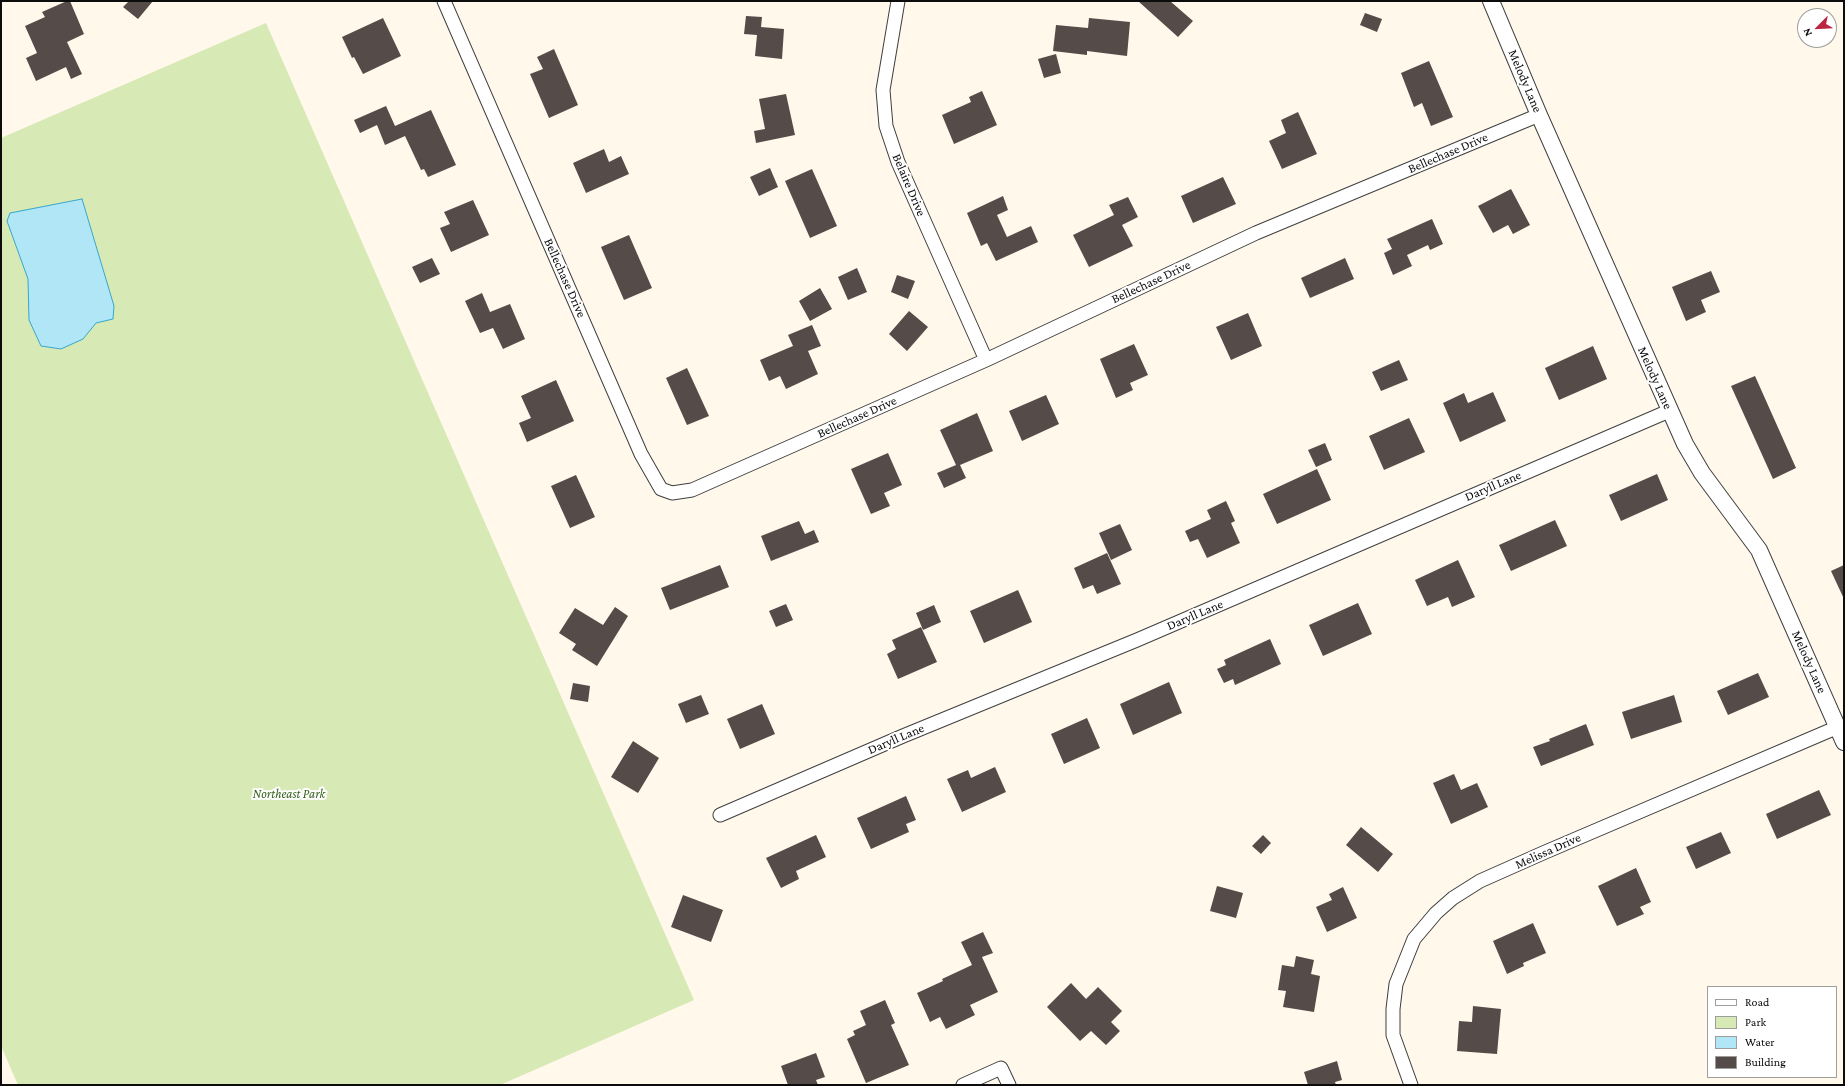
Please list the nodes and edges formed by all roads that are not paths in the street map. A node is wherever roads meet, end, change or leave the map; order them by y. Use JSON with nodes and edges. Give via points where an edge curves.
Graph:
{"nodes":[{"id":1,"x":444,"y":1,"type":"edge"},
{"id":2,"x":898,"y":1,"type":"edge"},
{"id":3,"x":1490,"y":1,"type":"edge"},
{"id":4,"x":1539,"y":115,"type":"junction"},
{"id":5,"x":986,"y":360,"type":"junction"},
{"id":6,"x":1669,"y":411,"type":"junction"},
{"id":7,"x":1841,"y":734,"type":"edge"},
{"id":8,"x":720,"y":815,"type":"dead end"},
{"id":9,"x":963,"y":1085,"type":"edge"},
{"id":10,"x":1009,"y":1085,"type":"edge"},
{"id":11,"x":1410,"y":1085,"type":"edge"}],
"edges":[{"from":1,"to":5,"type":"street","name":"Bellechase Drive","via":[[641,454],[661,489],[672,492],[692,490]]},
{"from":2,"to":5,"type":"street","name":"Belaire Drive","via":[[883,90],[886,126],[898,162]]},
{"from":3,"to":4,"type":"street","name":"Melody Lane"},
{"from":4,"to":5,"type":"street","name":"Bellechase Drive","via":[[1256,233]]},
{"from":4,"to":6,"type":"street","name":"Melody Lane"},
{"from":6,"to":7,"type":"street","name":"Melody Lane","via":[[1702,473],[1759,550]]},
{"from":6,"to":8,"type":"street","name":"Daryll Lane","via":[[1137,640]]},
{"from":7,"to":11,"type":"street","name":"Melissa Drive","via":[[1508,868],[1480,881],[1454,898],[1436,913],[1414,939],[1396,984],[1392,1009],[1393,1035]]},
{"from":9,"to":10,"type":"street","via":[[1001,1068]]}]}
